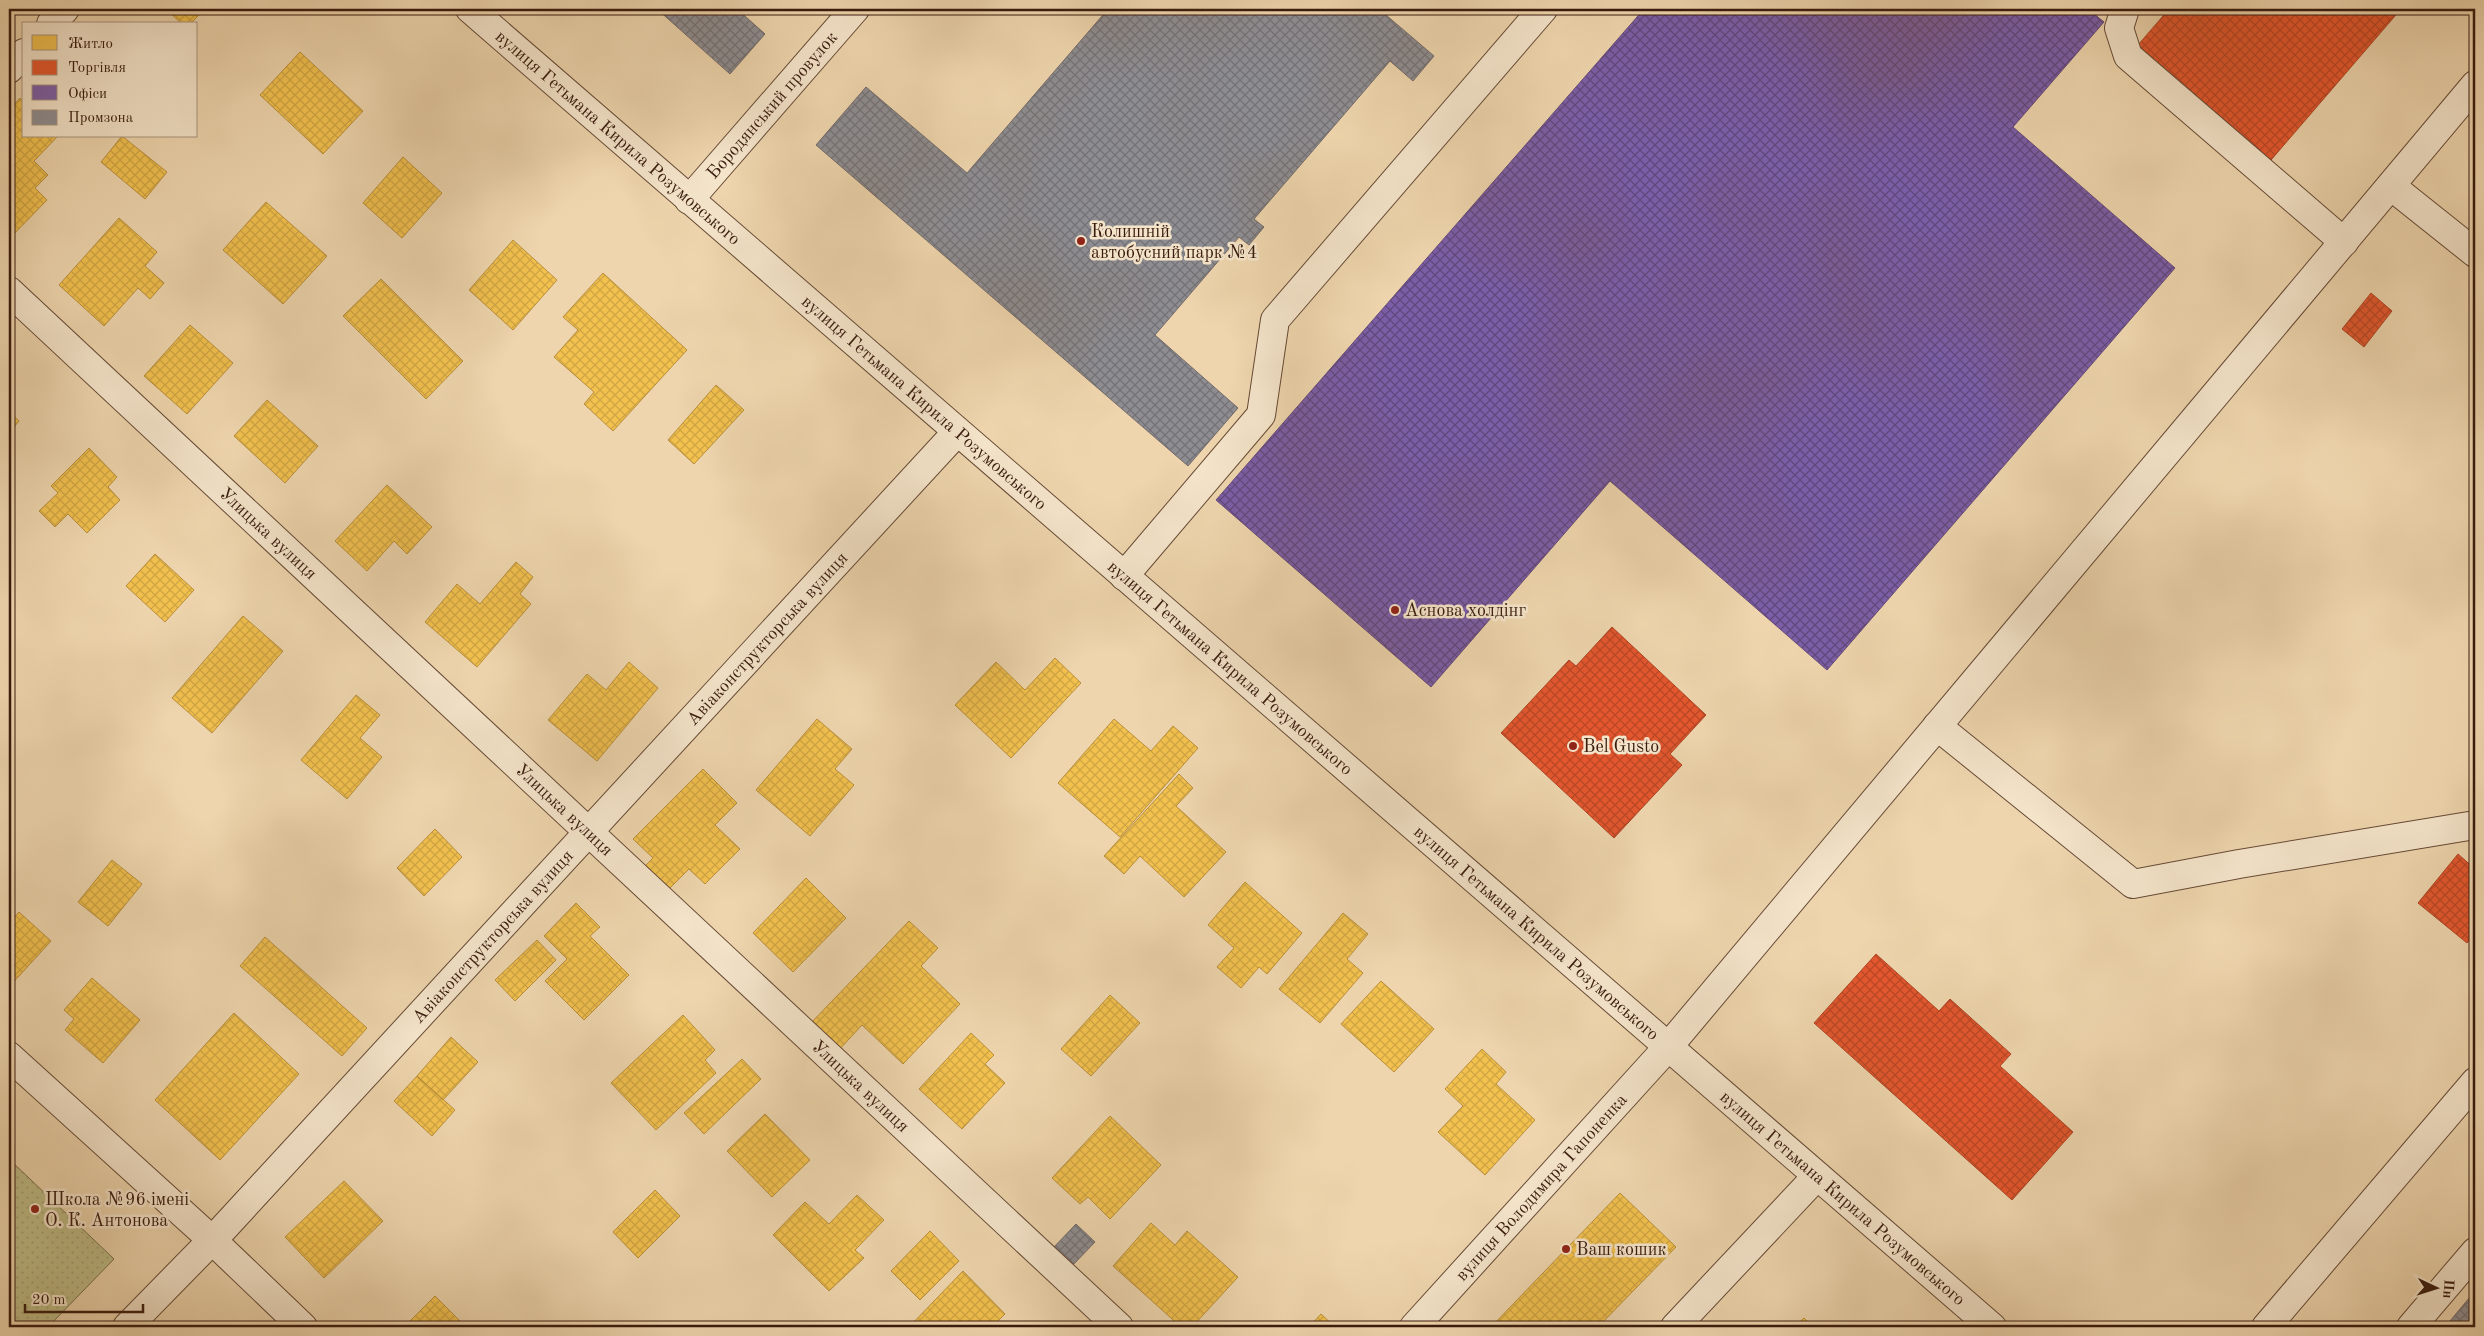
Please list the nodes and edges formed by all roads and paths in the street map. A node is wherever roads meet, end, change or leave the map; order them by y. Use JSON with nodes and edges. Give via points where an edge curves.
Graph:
{"nodes":[{"id":1,"x":65,"y":9,"type":"edge"},
{"id":2,"x":470,"y":9,"type":"edge"},
{"id":3,"x":855,"y":9,"type":"edge"},
{"id":4,"x":1543,"y":9,"type":"edge"},
{"id":5,"x":2125,"y":9,"type":"edge"},
{"id":6,"x":53,"y":22,"type":"edge"},
{"id":7,"x":22,"y":55,"type":"edge"},
{"id":8,"x":9,"y":70,"type":"edge"},
{"id":9,"x":2475,"y":85,"type":"edge"},
{"id":10,"x":2391,"y":186,"type":"junction"},
{"id":11,"x":689,"y":200,"type":"junction"},
{"id":12,"x":2344,"y":242,"type":"junction"},
{"id":13,"x":2475,"y":253,"type":"edge"},
{"id":14,"x":9,"y":292,"type":"edge"},
{"id":15,"x":957,"y":432,"type":"junction"},
{"id":16,"x":1124,"y":576,"type":"junction"},
{"id":17,"x":1937,"y":726,"type":"junction"},
{"id":18,"x":2475,"y":825,"type":"edge"},
{"id":19,"x":590,"y":833,"type":"junction"},
{"id":20,"x":1668,"y":1047,"type":"junction"},
{"id":21,"x":9,"y":1056,"type":"edge"},
{"id":22,"x":2475,"y":1082,"type":"edge"},
{"id":23,"x":1818,"y":1176,"type":"junction"},
{"id":24,"x":212,"y":1240,"type":"junction"},
{"id":25,"x":2475,"y":1252,"type":"edge"},
{"id":26,"x":126,"y":1327,"type":"edge"},
{"id":27,"x":302,"y":1327,"type":"edge"},
{"id":28,"x":1119,"y":1327,"type":"edge"},
{"id":29,"x":1414,"y":1327,"type":"edge"},
{"id":30,"x":1675,"y":1327,"type":"edge"},
{"id":31,"x":1992,"y":1327,"type":"edge"},
{"id":32,"x":2266,"y":1327,"type":"edge"},
{"id":33,"x":2410,"y":1327,"type":"edge"}],
"edges":[{"from":1,"to":6,"type":"street"},
{"from":2,"to":11,"type":"street","name":"вулиця Гетьмана Кирила Розумовського"},
{"from":3,"to":11,"type":"street","name":"Бородянський провулок"},
{"from":4,"to":16,"type":"street","via":[[1276,320],[1261,415]]},
{"from":5,"to":12,"type":"street","via":[[2119,28],[2128,56]]},
{"from":7,"to":8,"type":"street"},
{"from":9,"to":10,"type":"street","name":"вулиця Володимира Гапоненка"},
{"from":10,"to":12,"type":"street","name":"вулиця Володимира Гапоненка"},
{"from":10,"to":13,"type":"street"},
{"from":11,"to":15,"type":"street","name":"вулиця Гетьмана Кирила Розумовського"},
{"from":12,"to":17,"type":"street","name":"вулиця Володимира Гапоненка"},
{"from":14,"to":19,"type":"street","name":"Улицька вулиця"},
{"from":15,"to":16,"type":"street","name":"вулиця Гетьмана Кирила Розумовського"},
{"from":15,"to":19,"type":"street","name":"Авіаконструкторська вулиця"},
{"from":16,"to":20,"type":"street","name":"вулиця Гетьмана Кирила Розумовського"},
{"from":17,"to":18,"type":"street","via":[[2133,884]]},
{"from":17,"to":20,"type":"street","name":"вулиця Володимира Гапоненка"},
{"from":19,"to":24,"type":"street","name":"Авіаконструкторська вулиця"},
{"from":19,"to":28,"type":"street","name":"Улицька вулиця"},
{"from":20,"to":23,"type":"street","name":"вулиця Гетьмана Кирила Розумовського"},
{"from":20,"to":29,"type":"street","name":"вулиця Володимира Гапоненка"},
{"from":21,"to":24,"type":"street"},
{"from":22,"to":32,"type":"street"},
{"from":23,"to":30,"type":"street"},
{"from":23,"to":31,"type":"street","name":"вулиця Гетьмана Кирила Розумовського"},
{"from":24,"to":26,"type":"street","name":"Авіаконструкторська вулиця"},
{"from":24,"to":27,"type":"street"},
{"from":25,"to":33,"type":"street"}]}
